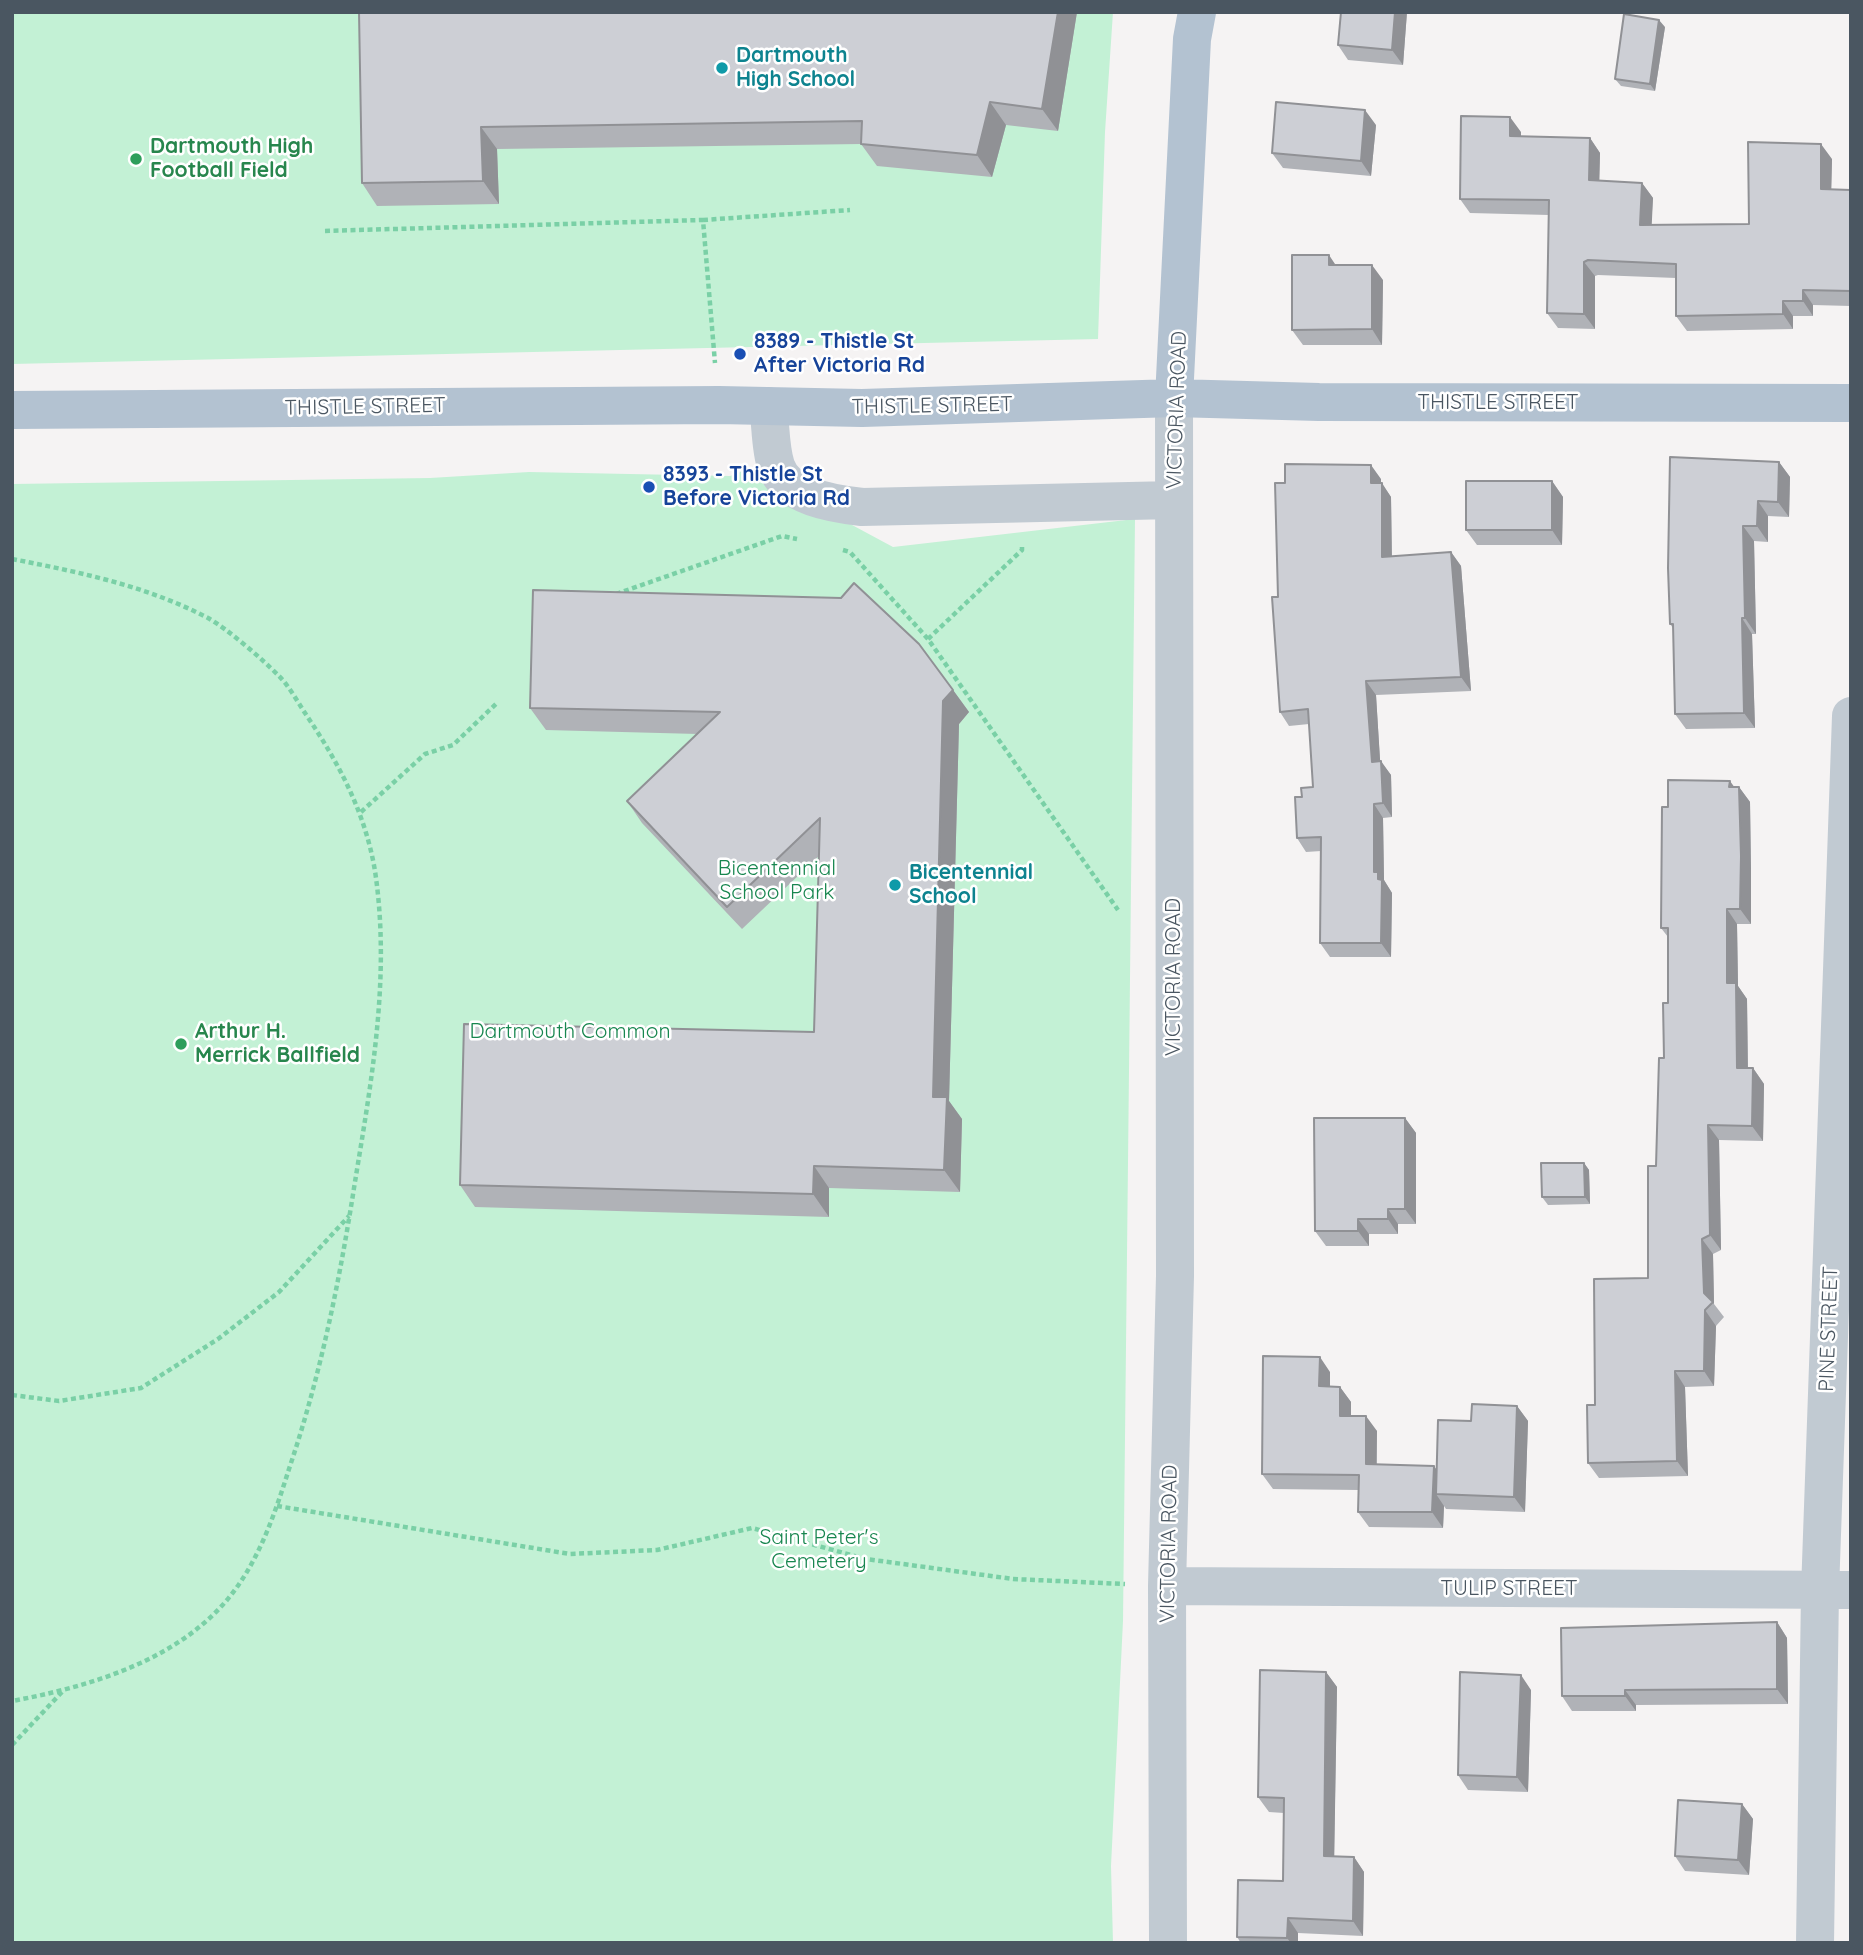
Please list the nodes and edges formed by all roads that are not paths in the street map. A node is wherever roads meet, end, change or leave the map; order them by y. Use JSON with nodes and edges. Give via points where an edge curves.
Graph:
{"nodes":[{"id":1,"x":1197,"y":12,"type":"edge"},
{"id":2,"x":1174,"y":398,"type":"junction"},
{"id":3,"x":1851,"y":403,"type":"edge"},
{"id":4,"x":768,"y":406,"type":"junction"},
{"id":5,"x":12,"y":410,"type":"edge"},
{"id":6,"x":1174,"y":500,"type":"junction"},
{"id":7,"x":1851,"y":716,"type":"edge"},
{"id":8,"x":1845,"y":996,"type":"edge"},
{"id":9,"x":1167,"y":1586,"type":"junction"},
{"id":10,"x":1835,"y":1590,"type":"edge"},
{"id":11,"x":1168,"y":1943,"type":"edge"},
{"id":12,"x":1815,"y":1943,"type":"edge"}],
"edges":[{"from":1,"to":2,"type":"main road","name":"VICTORIA ROAD"},
{"from":2,"to":3,"type":"main road","name":"THISTLE STREET"},
{"from":2,"to":4,"type":"main road","name":"THISTLE STREET","via":[[862,408]]},
{"from":2,"to":6,"type":"street","name":"VICTORIA ROAD"},
{"from":4,"to":5,"type":"main road","name":"THISTLE STREET"},
{"from":4,"to":6,"type":"street","via":[[777,468],[786,482],[829,503],[862,507]]},
{"from":6,"to":9,"type":"street","name":"VICTORIA ROAD","via":[[1175,1276]]},
{"from":7,"to":8,"type":"street","name":"PINE STREET"},
{"from":8,"to":10,"type":"street","name":"PINE STREET"},
{"from":9,"to":10,"type":"street","name":"TULIP STREET"},
{"from":9,"to":11,"type":"street","name":"VICTORIA ROAD"},
{"from":10,"to":12,"type":"street","name":"PINE STREET"}]}
